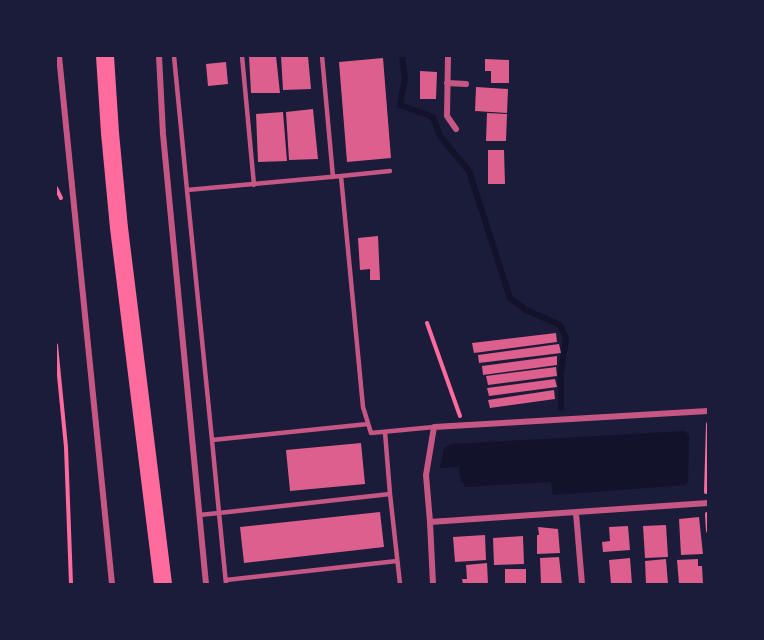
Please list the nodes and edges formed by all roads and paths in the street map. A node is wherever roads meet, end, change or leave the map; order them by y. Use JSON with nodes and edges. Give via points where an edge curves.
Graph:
{"nodes":[{"id":1,"x":59,"y":56,"type":"edge"},
{"id":2,"x":105,"y":56,"type":"edge"},
{"id":3,"x":159,"y":56,"type":"edge"},
{"id":4,"x":174,"y":56,"type":"edge"},
{"id":5,"x":242,"y":56,"type":"edge"},
{"id":6,"x":322,"y":56,"type":"edge"},
{"id":7,"x":448,"y":56,"type":"edge"},
{"id":8,"x":447,"y":83,"type":"junction"},
{"id":9,"x":466,"y":84,"type":"dead end"},
{"id":10,"x":456,"y":129,"type":"dead end"},
{"id":11,"x":390,"y":171,"type":"dead end"},
{"id":12,"x":341,"y":176,"type":"junction"},
{"id":13,"x":333,"y":177,"type":"junction"},
{"id":14,"x":254,"y":185,"type":"junction"},
{"id":15,"x":187,"y":190,"type":"junction"},
{"id":16,"x":119,"y":228,"type":"junction"},
{"id":17,"x":427,"y":324,"type":"dead end"},
{"id":18,"x":56,"y":345,"type":"edge"},
{"id":19,"x":708,"y":411,"type":"edge"},
{"id":20,"x":368,"y":424,"type":"junction"},
{"id":21,"x":708,"y":424,"type":"edge"},
{"id":22,"x":463,"y":426,"type":"junction"},
{"id":23,"x":434,"y":427,"type":"junction"},
{"id":24,"x":385,"y":432,"type":"junction"},
{"id":25,"x":212,"y":440,"type":"junction"},
{"id":26,"x":390,"y":494,"type":"junction"},
{"id":27,"x":707,"y":504,"type":"edge"},
{"id":28,"x":219,"y":513,"type":"junction"},
{"id":29,"x":576,"y":513,"type":"junction"},
{"id":30,"x":199,"y":515,"type":"junction"},
{"id":31,"x":430,"y":522,"type":"junction"},
{"id":32,"x":708,"y":531,"type":"edge"},
{"id":33,"x":397,"y":561,"type":"junction"},
{"id":34,"x":226,"y":582,"type":"edge"},
{"id":35,"x":71,"y":585,"type":"edge"},
{"id":36,"x":112,"y":585,"type":"edge"},
{"id":37,"x":150,"y":585,"type":"edge"},
{"id":38,"x":163,"y":585,"type":"edge"},
{"id":39,"x":206,"y":585,"type":"edge"},
{"id":40,"x":400,"y":585,"type":"edge"},
{"id":41,"x":433,"y":585,"type":"edge"},
{"id":42,"x":582,"y":585,"type":"edge"}],
"edges":[{"from":1,"to":36,"type":"street"},
{"from":2,"to":16,"type":"highway"},
{"from":3,"to":30,"type":"street"},
{"from":4,"to":15,"type":"lane"},
{"from":5,"to":14,"type":"lane"},
{"from":6,"to":13,"type":"lane"},
{"from":7,"to":8,"type":"street"},
{"from":8,"to":9,"type":"street"},
{"from":8,"to":10,"type":"street","via":[[447,116]]},
{"from":11,"to":12,"type":"lane"},
{"from":12,"to":13,"type":"lane"},
{"from":12,"to":20,"type":"lane","via":[[363,407]]},
{"from":13,"to":14,"type":"lane"},
{"from":14,"to":15,"type":"lane"},
{"from":15,"to":25,"type":"lane"},
{"from":16,"to":37,"type":"highway"},
{"from":16,"to":38,"type":"highway"},
{"from":17,"to":22,"type":"path"},
{"from":18,"to":35,"type":"path","via":[[66,447]]},
{"from":19,"to":22,"type":"street"},
{"from":20,"to":24,"type":"lane","via":[[371,433]]},
{"from":20,"to":25,"type":"lane"},
{"from":21,"to":27,"type":"path"},
{"from":22,"to":23,"type":"street"},
{"from":23,"to":24,"type":"lane"},
{"from":23,"to":31,"type":"street","via":[[426,475]]},
{"from":24,"to":26,"type":"lane"},
{"from":25,"to":28,"type":"lane"},
{"from":26,"to":28,"type":"lane"},
{"from":26,"to":33,"type":"lane"},
{"from":27,"to":29,"type":"street"},
{"from":27,"to":32,"type":"path"},
{"from":28,"to":30,"type":"lane"},
{"from":28,"to":34,"type":"lane"},
{"from":29,"to":31,"type":"street"},
{"from":29,"to":42,"type":"street"},
{"from":30,"to":39,"type":"street"},
{"from":31,"to":41,"type":"street"},
{"from":33,"to":34,"type":"lane"},
{"from":33,"to":40,"type":"lane"}]}
